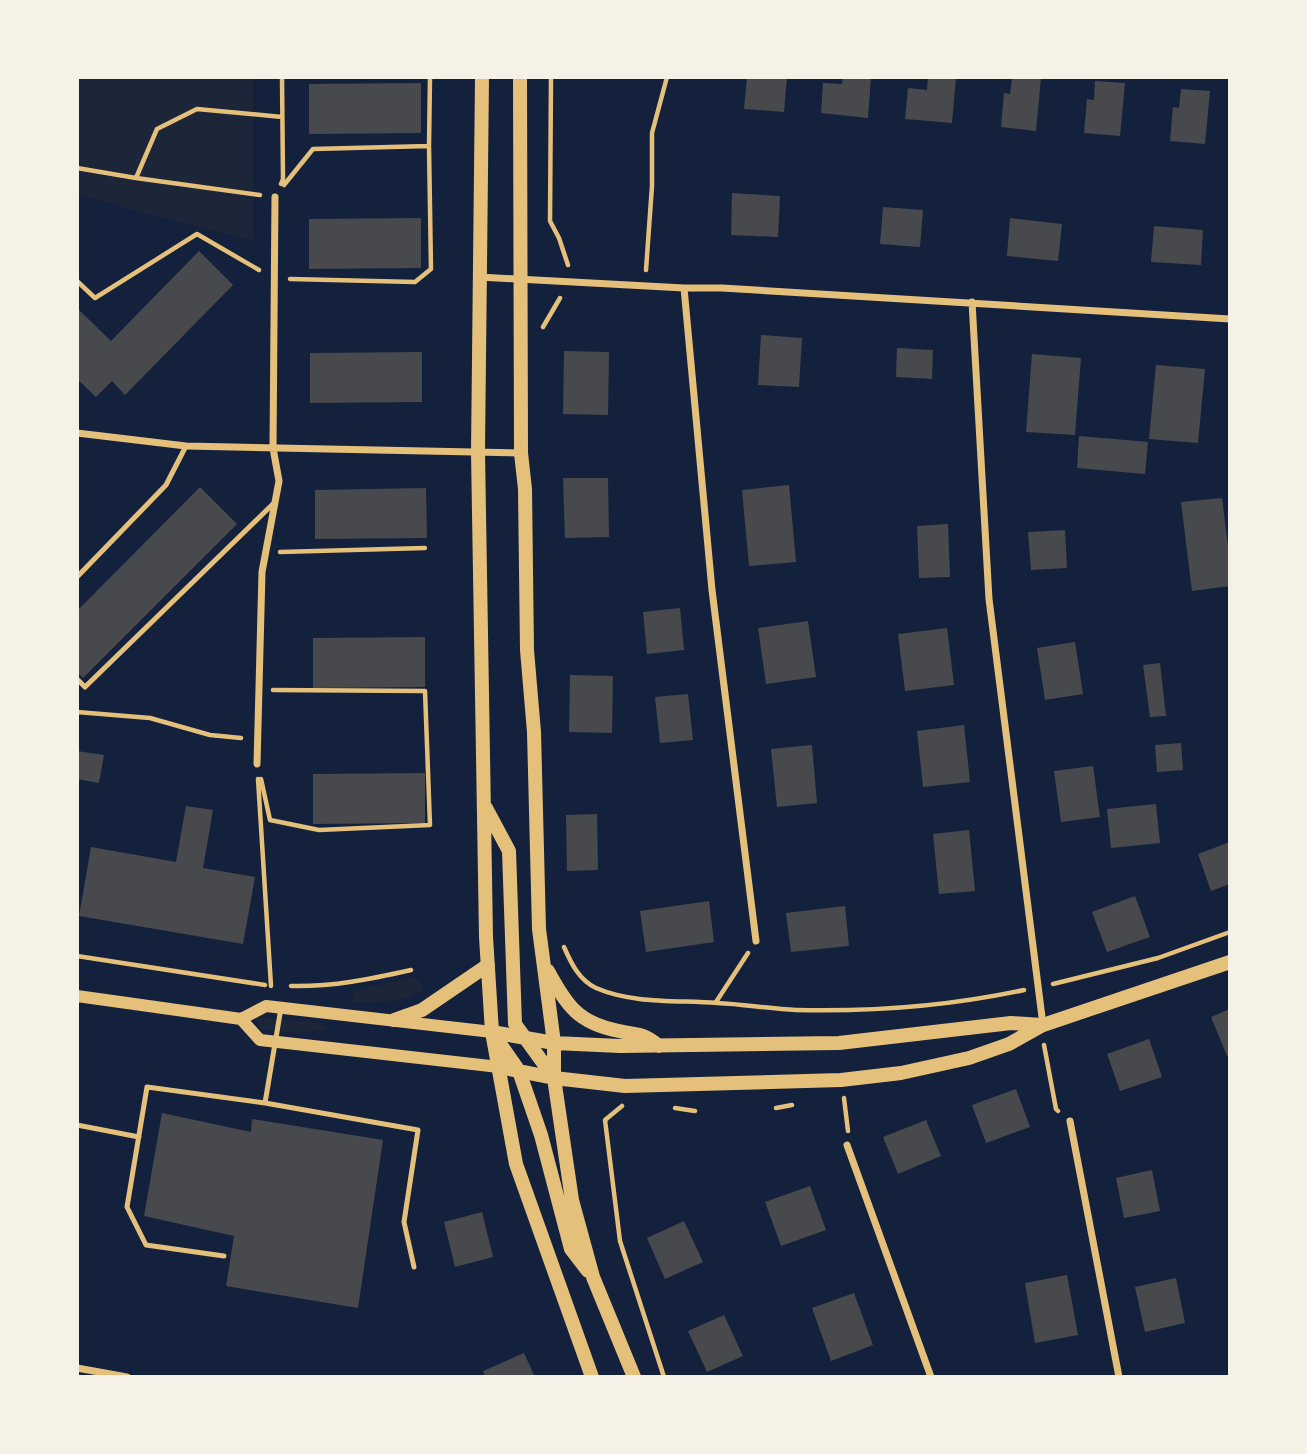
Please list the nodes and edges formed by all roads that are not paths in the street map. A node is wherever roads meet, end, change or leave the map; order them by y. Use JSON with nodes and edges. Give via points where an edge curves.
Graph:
{"nodes":[{"id":1,"x":482,"y":77,"type":"edge"},
{"id":2,"x":520,"y":77,"type":"edge"},
{"id":3,"x":275,"y":197,"type":"road end"},
{"id":4,"x":479,"y":277,"type":"junction"},
{"id":5,"x":521,"y":278,"type":"junction"},
{"id":6,"x":684,"y":288,"type":"junction"},
{"id":7,"x":972,"y":302,"type":"junction"},
{"id":8,"x":1230,"y":319,"type":"edge"},
{"id":9,"x":77,"y":433,"type":"edge"},
{"id":10,"x":186,"y":446,"type":"junction"},
{"id":11,"x":273,"y":448,"type":"junction"},
{"id":12,"x":478,"y":452,"type":"junction"},
{"id":13,"x":521,"y":453,"type":"junction"},
{"id":14,"x":275,"y":502,"type":"junction"},
{"id":15,"x":77,"y":577,"type":"edge"},
{"id":16,"x":77,"y":680,"type":"edge"},
{"id":17,"x":257,"y":765,"type":"road end"},
{"id":18,"x":484,"y":804,"type":"junction"},
{"id":19,"x":756,"y":941,"type":"road end"},
{"id":20,"x":543,"y":962,"type":"junction"},
{"id":21,"x":1230,"y":962,"type":"edge"},
{"id":22,"x":488,"y":964,"type":"junction"},
{"id":23,"x":77,"y":996,"type":"edge"},
{"id":24,"x":281,"y":1008,"type":"junction"},
{"id":25,"x":241,"y":1019,"type":"junction"},
{"id":26,"x":394,"y":1020,"type":"junction"},
{"id":27,"x":1043,"y":1025,"type":"junction"},
{"id":28,"x":492,"y":1032,"type":"junction"},
{"id":29,"x":525,"y":1037,"type":"junction"},
{"id":30,"x":275,"y":1042,"type":"junction"},
{"id":31,"x":554,"y":1043,"type":"junction"},
{"id":32,"x":659,"y":1046,"type":"junction"},
{"id":33,"x":499,"y":1068,"type":"junction"},
{"id":34,"x":519,"y":1071,"type":"junction"},
{"id":35,"x":554,"y":1078,"type":"junction"},
{"id":36,"x":265,"y":1103,"type":"junction"},
{"id":37,"x":1070,"y":1121,"type":"road end"},
{"id":38,"x":77,"y":1125,"type":"edge"},
{"id":39,"x":139,"y":1137,"type":"junction"},
{"id":40,"x":848,"y":1145,"type":"dead end"},
{"id":41,"x":224,"y":1256,"type":"dead end"},
{"id":42,"x":414,"y":1267,"type":"dead end"},
{"id":43,"x":593,"y":1277,"type":"junction"},
{"id":44,"x":77,"y":1368,"type":"edge"},
{"id":45,"x":127,"y":1377,"type":"edge"},
{"id":46,"x":592,"y":1377,"type":"edge"},
{"id":47,"x":634,"y":1377,"type":"edge"},
{"id":48,"x":931,"y":1377,"type":"edge"},
{"id":49,"x":1119,"y":1377,"type":"edge"}],
"edges":[{"from":1,"to":4,"type":"main road"},
{"from":2,"to":5,"type":"main road"},
{"from":3,"to":11,"type":"street"},
{"from":4,"to":5,"type":"street"},
{"from":4,"to":12,"type":"main road"},
{"from":5,"to":6,"type":"street"},
{"from":5,"to":13,"type":"main road"},
{"from":6,"to":7,"type":"street"},
{"from":6,"to":19,"type":"street","via":[[712,590]]},
{"from":7,"to":8,"type":"street"},
{"from":7,"to":27,"type":"street","via":[[989,599]]},
{"from":9,"to":10,"type":"street"},
{"from":10,"to":11,"type":"street"},
{"from":10,"to":15,"type":"lane","via":[[166,485]]},
{"from":11,"to":12,"type":"street"},
{"from":11,"to":14,"type":"street","via":[[279,481]]},
{"from":12,"to":13,"type":"street"},
{"from":12,"to":18,"type":"main road"},
{"from":13,"to":20,"type":"main road"},
{"from":14,"to":16,"type":"lane","via":[[85,687]]},
{"from":14,"to":17,"type":"street","via":[[262,572]]},
{"from":18,"to":22,"type":"main road"},
{"from":18,"to":29,"type":"main road","via":[[509,851],[516,1024]]},
{"from":20,"to":31,"type":"main road"},
{"from":20,"to":32,"type":"main road","via":[[566,1003],[581,1017],[606,1028],[645,1035]]},
{"from":21,"to":27,"type":"main road"},
{"from":22,"to":26,"type":"main road","via":[[422,1010]]},
{"from":22,"to":28,"type":"main road"},
{"from":23,"to":25,"type":"street"},
{"from":24,"to":25,"type":"street","via":[[266,1006]]},
{"from":24,"to":26,"type":"street"},
{"from":24,"to":30,"type":"lane"},
{"from":25,"to":30,"type":"street","via":[[260,1041]]},
{"from":26,"to":28,"type":"street"},
{"from":27,"to":32,"type":"main road","via":[[1011,1023],[839,1043]]},
{"from":27,"to":35,"type":"main road","via":[[1009,1044],[969,1058],[841,1080],[625,1086]]},
{"from":28,"to":29,"type":"main road"},
{"from":28,"to":33,"type":"main road"},
{"from":28,"to":34,"type":"main road"},
{"from":29,"to":31,"type":"main road"},
{"from":29,"to":35,"type":"main road"},
{"from":30,"to":33,"type":"street"},
{"from":30,"to":36,"type":"lane"},
{"from":31,"to":32,"type":"main road"},
{"from":31,"to":35,"type":"main road"},
{"from":33,"to":34,"type":"main road"},
{"from":33,"to":46,"type":"main road","via":[[516,1164]]},
{"from":34,"to":35,"type":"main road"},
{"from":34,"to":43,"type":"main road","via":[[571,1249]]},
{"from":35,"to":43,"type":"main road","via":[[572,1200]]},
{"from":36,"to":39,"type":"lane","via":[[147,1087]]},
{"from":36,"to":42,"type":"lane","via":[[418,1130],[404,1222]]},
{"from":37,"to":49,"type":"street"},
{"from":38,"to":39,"type":"lane"},
{"from":39,"to":41,"type":"lane","via":[[127,1207],[146,1245]]},
{"from":40,"to":48,"type":"street"},
{"from":43,"to":47,"type":"main road"},
{"from":44,"to":45,"type":"street"}]}
